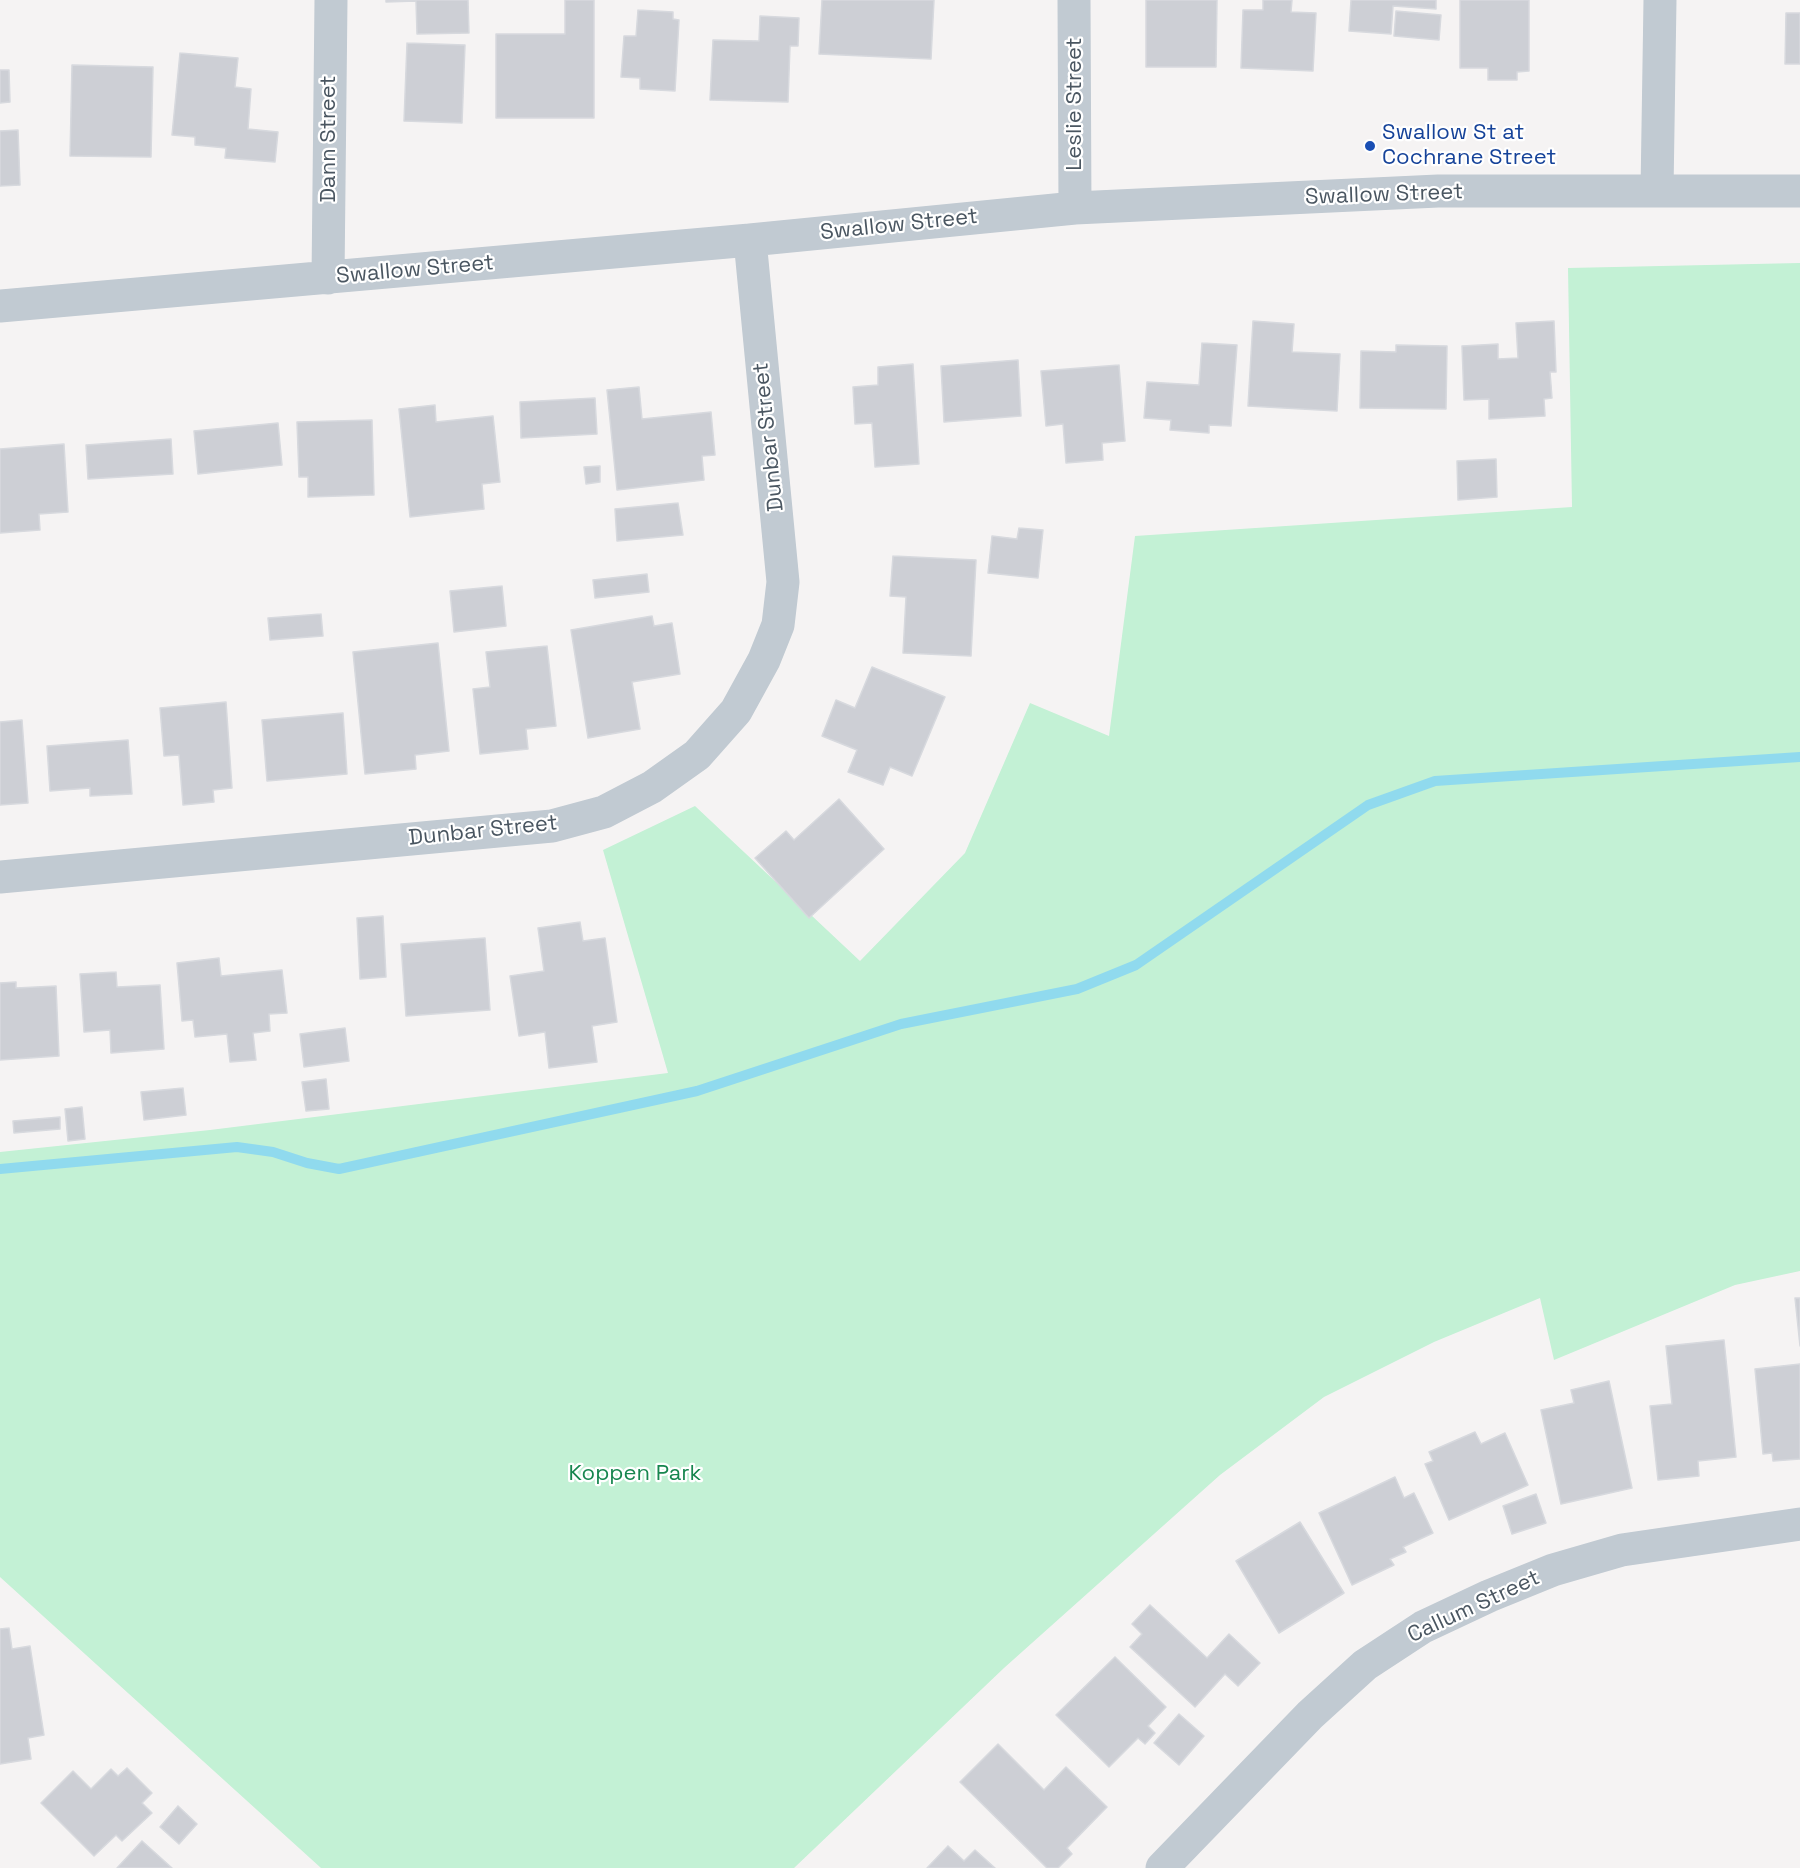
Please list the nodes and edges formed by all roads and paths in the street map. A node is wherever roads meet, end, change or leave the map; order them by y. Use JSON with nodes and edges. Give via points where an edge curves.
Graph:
{"nodes":[{"id":1,"x":331,"y":0,"type":"edge"},
{"id":2,"x":1074,"y":0,"type":"edge"},
{"id":3,"x":1660,"y":0,"type":"edge"},
{"id":4,"x":1657,"y":191,"type":"junction"},
{"id":5,"x":1800,"y":191,"type":"edge"},
{"id":6,"x":1075,"y":208,"type":"junction"},
{"id":7,"x":750,"y":240,"type":"junction"},
{"id":8,"x":328,"y":278,"type":"junction"},
{"id":9,"x":0,"y":306,"type":"edge"},
{"id":10,"x":0,"y":877,"type":"edge"},
{"id":11,"x":1800,"y":1524,"type":"edge"},
{"id":12,"x":1162,"y":1868,"type":"edge"}],
"edges":[{"from":1,"to":8,"type":"street","name":"Dann Street"},
{"from":2,"to":6,"type":"street","name":"Leslie Street"},
{"from":3,"to":4,"type":"street"},
{"from":4,"to":5,"type":"street","name":"Swallow Street"},
{"from":4,"to":6,"type":"street","name":"Swallow Street","via":[[1438,191]]},
{"from":6,"to":7,"type":"street","name":"Swallow Street"},
{"from":7,"to":8,"type":"street","name":"Swallow Street"},
{"from":7,"to":10,"type":"street","name":"Dunbar Street","via":[[783,582],[778,625],[764,660],[736,711],[697,754],[652,787],[604,812],[552,826]]},
{"from":8,"to":9,"type":"street","name":"Swallow Street"},
{"from":11,"to":12,"type":"street","name":"Callum Street","via":[[1622,1550],[1553,1570],[1423,1627],[1365,1665],[1310,1714]]}]}
